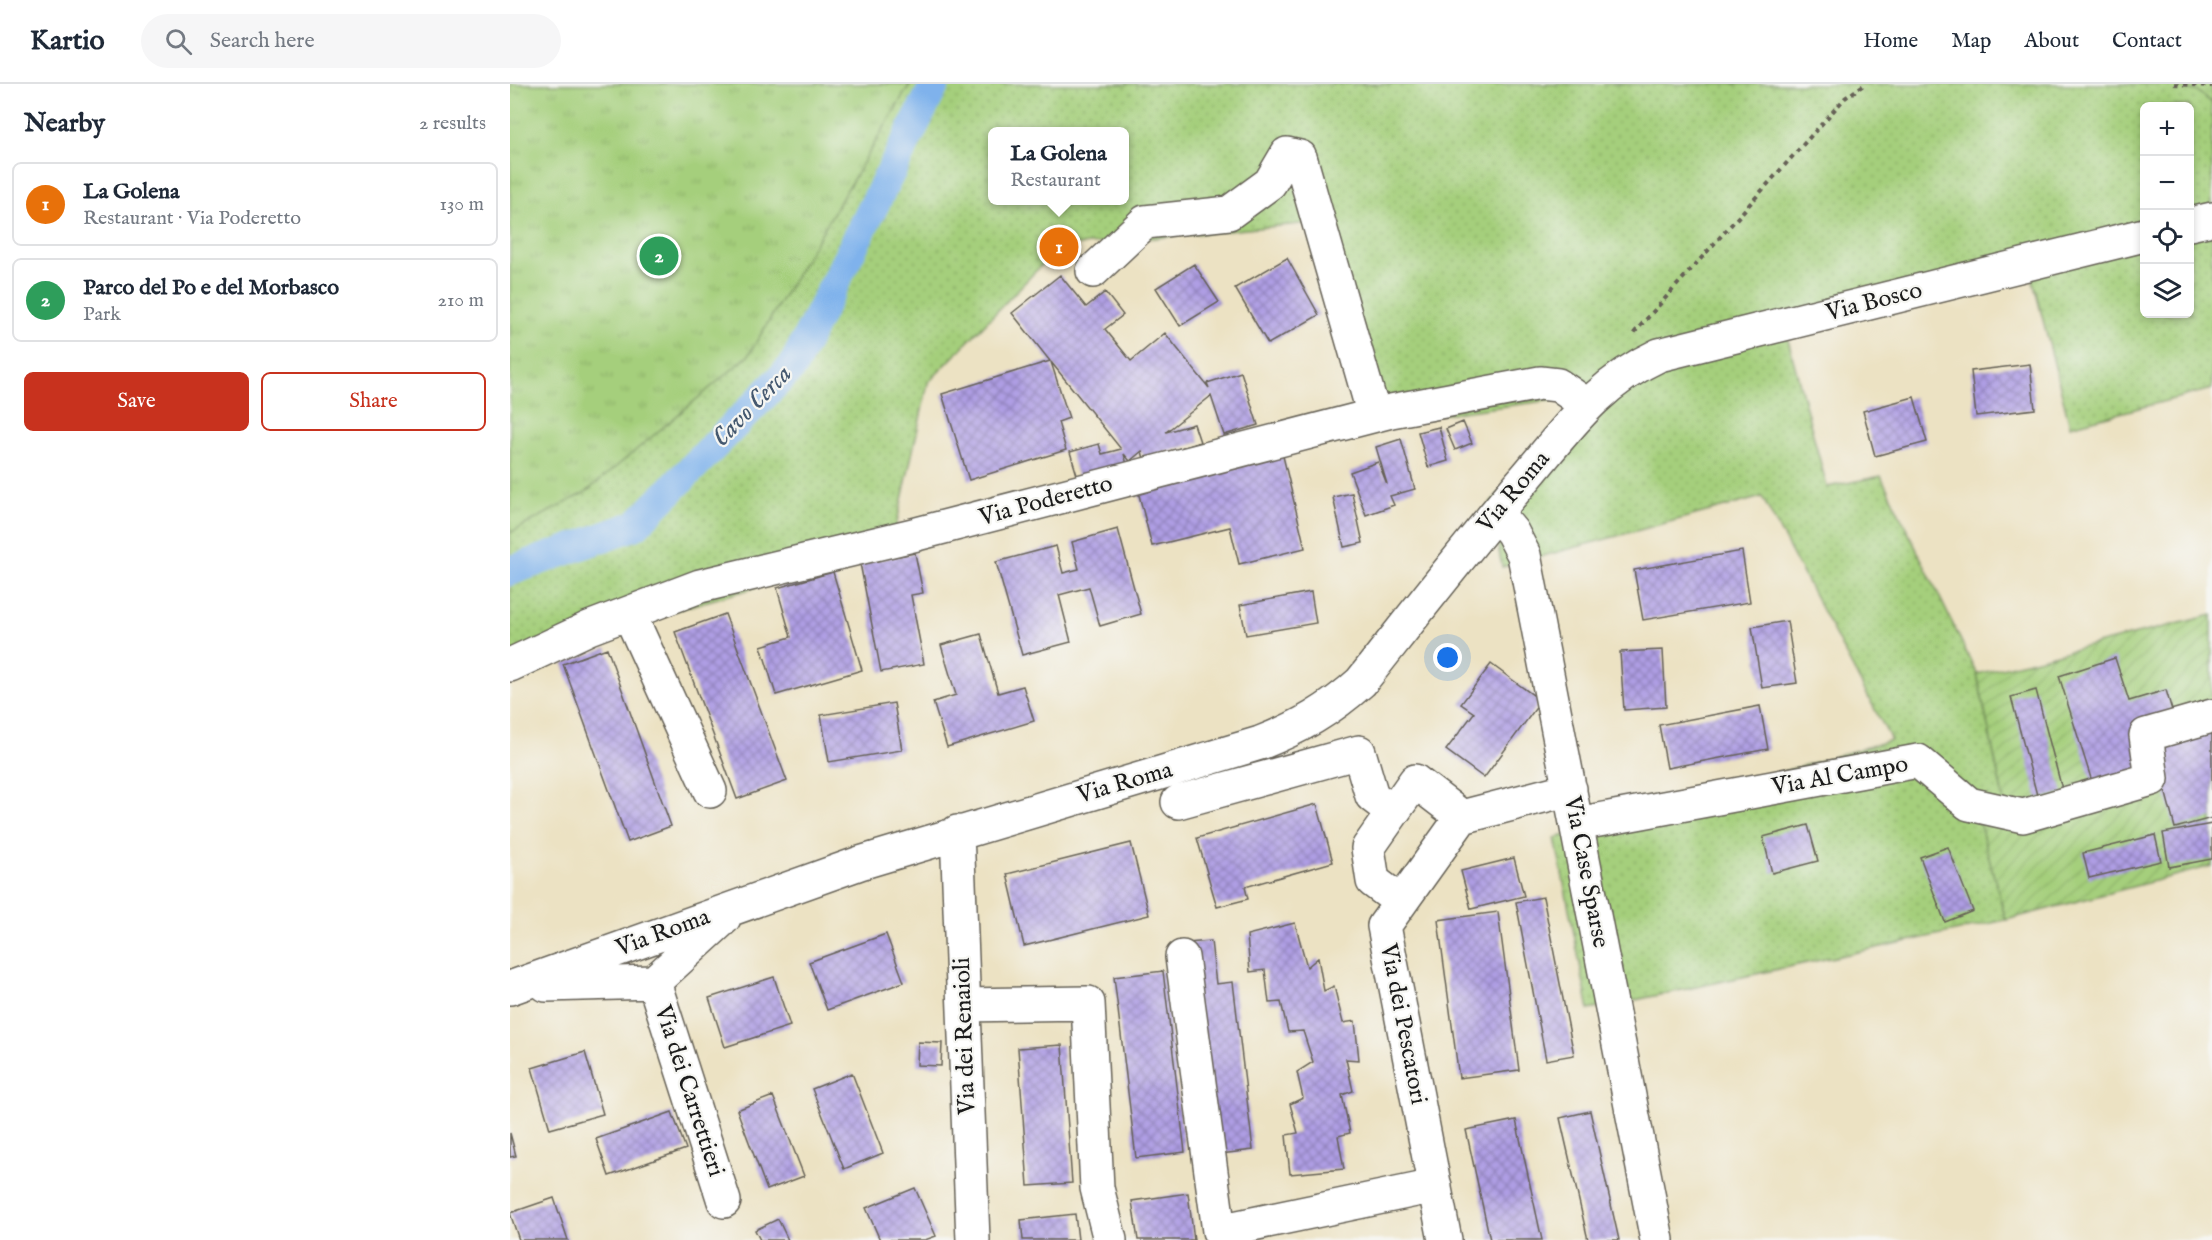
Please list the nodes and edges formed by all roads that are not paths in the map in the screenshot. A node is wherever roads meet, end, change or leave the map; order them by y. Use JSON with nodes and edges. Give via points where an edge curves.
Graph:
{"nodes":[{"id":1,"x":2212,"y":219,"type":"edge"},
{"id":2,"x":2194,"y":223,"type":"edge"},
{"id":3,"x":2140,"y":236,"type":"edge"},
{"id":4,"x":1093,"y":271,"type":"dead end"},
{"id":5,"x":1598,"y":394,"type":"junction"},
{"id":6,"x":1374,"y":415,"type":"junction"},
{"id":7,"x":1496,"y":513,"type":"junction"},
{"id":8,"x":629,"y":613,"type":"junction"},
{"id":9,"x":510,"y":665,"type":"edge"},
{"id":10,"x":2212,"y":716,"type":"edge"},
{"id":11,"x":1570,"y":789,"type":"junction"},
{"id":12,"x":710,"y":792,"type":"dead end"},
{"id":13,"x":1178,"y":801,"type":"dead end"},
{"id":14,"x":1393,"y":812,"type":"junction"},
{"id":15,"x":1462,"y":817,"type":"junction"},
{"id":16,"x":1576,"y":824,"type":"junction"},
{"id":17,"x":957,"y":832,"type":"junction"},
{"id":18,"x":1401,"y":902,"type":"junction"},
{"id":19,"x":737,"y":907,"type":"junction"},
{"id":20,"x":1182,"y":957,"type":"dead end"},
{"id":21,"x":654,"y":981,"type":"junction"},
{"id":22,"x":514,"y":987,"type":"edge"},
{"id":23,"x":964,"y":1005,"type":"junction"},
{"id":24,"x":1435,"y":1186,"type":"junction"},
{"id":25,"x":724,"y":1201,"type":"dead end"},
{"id":26,"x":973,"y":1240,"type":"edge"},
{"id":27,"x":1110,"y":1240,"type":"edge"},
{"id":28,"x":1445,"y":1240,"type":"edge"},
{"id":29,"x":1657,"y":1240,"type":"edge"}],
"edges":[{"from":1,"to":2,"type":"street"},
{"from":3,"to":5,"type":"street","name":"Via Bosco","via":[[1659,355]]},
{"from":4,"to":6,"type":"street","via":[[1145,222],[1229,213],[1270,183],[1287,154],[1300,157]]},
{"from":5,"to":6,"type":"street","name":"Via Poderetto","via":[[1540,383]]},
{"from":5,"to":7,"type":"street","name":"Via Roma"},
{"from":6,"to":8,"type":"street","name":"Via Poderetto","via":[[700,586]]},
{"from":7,"to":11,"type":"street","name":"Via Case Sparse","via":[[1524,555]]},
{"from":7,"to":17,"type":"street","name":"Via Roma","via":[[1361,682],[1320,715],[1260,743]]},
{"from":8,"to":9,"type":"street","name":"Via Poderetto"},
{"from":8,"to":12,"type":"street"},
{"from":10,"to":16,"type":"street","name":"Via Al Campo","via":[[2146,735],[2152,779],[2023,816],[1970,804],[1918,761]]},
{"from":11,"to":15,"type":"street"},
{"from":11,"to":16,"type":"street","name":"Via Case Sparse"},
{"from":13,"to":14,"type":"street","via":[[1359,752],[1372,796]]},
{"from":14,"to":15,"type":"street","via":[[1415,781]]},
{"from":14,"to":18,"type":"street","via":[[1368,848],[1373,881]]},
{"from":15,"to":18,"type":"street","name":"Via dei Pescatori"},
{"from":16,"to":29,"type":"street","name":"Via Case Sparse"},
{"from":17,"to":19,"type":"street","name":"Via Roma"},
{"from":17,"to":23,"type":"street","name":"Via dei Renaioli"},
{"from":18,"to":24,"type":"street","name":"Via dei Pescatori","via":[[1384,926]]},
{"from":19,"to":21,"type":"street","name":"Via dei Carrettieri"},
{"from":19,"to":22,"type":"street","name":"Via Roma"},
{"from":20,"to":24,"type":"street","via":[[1220,1231]]},
{"from":21,"to":22,"type":"street","name":"Via dei Carrettieri"},
{"from":21,"to":25,"type":"street","name":"Via dei Carrettieri"},
{"from":23,"to":26,"type":"street","name":"Via dei Renaioli"},
{"from":23,"to":27,"type":"street","via":[[1088,1003],[1097,1188]]},
{"from":24,"to":28,"type":"street","name":"Via dei Pescatori"}]}
